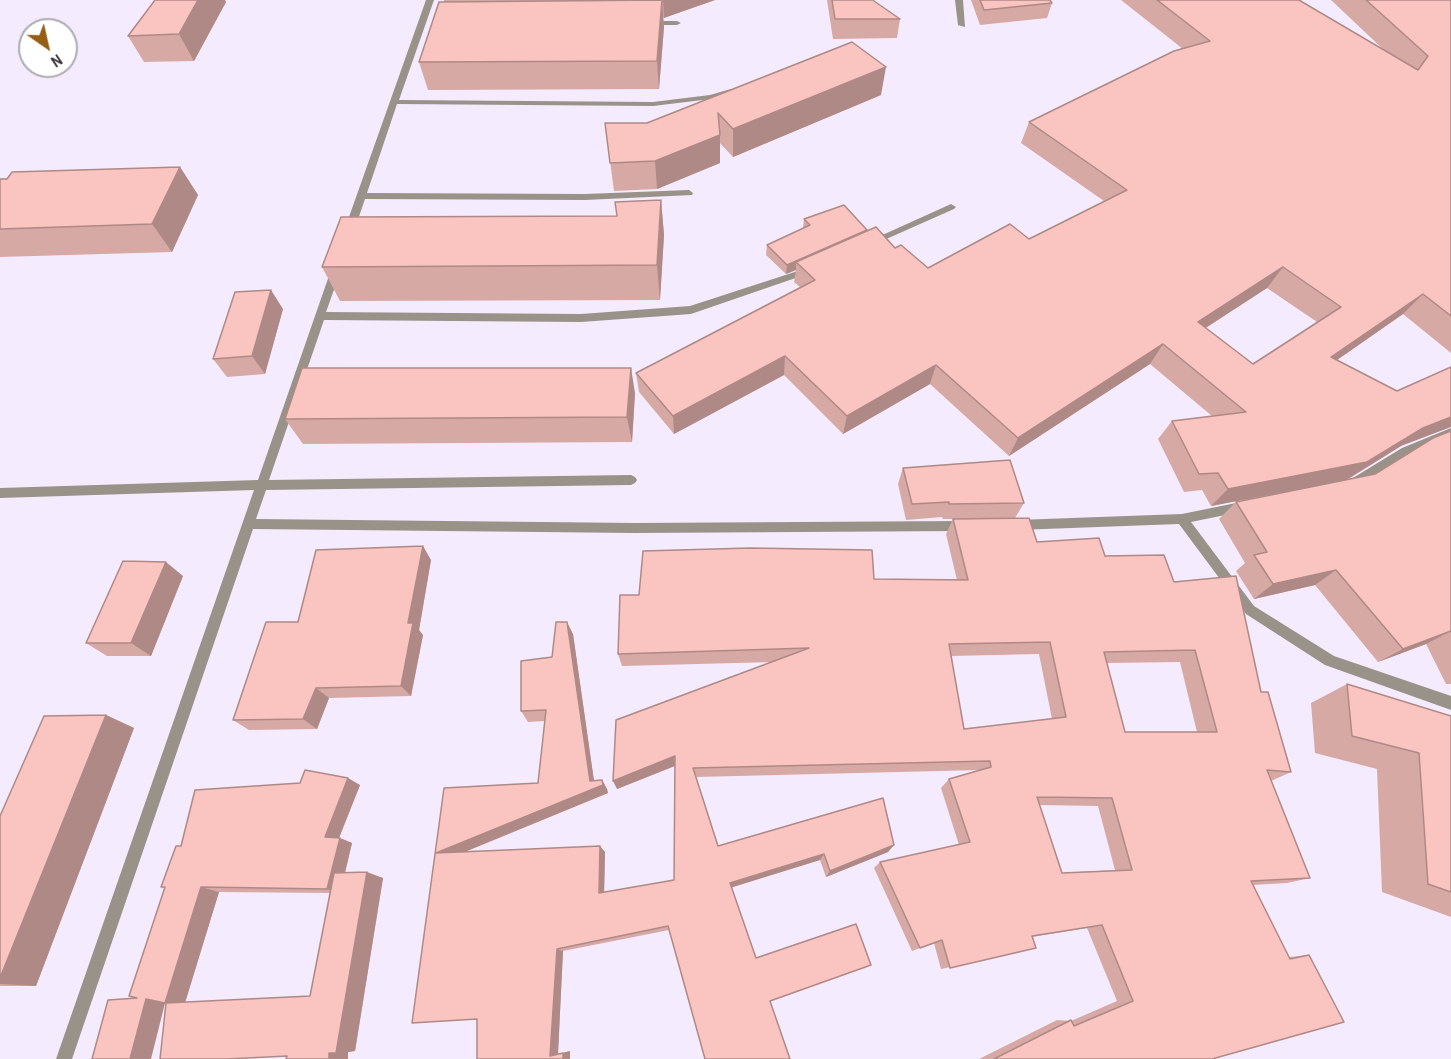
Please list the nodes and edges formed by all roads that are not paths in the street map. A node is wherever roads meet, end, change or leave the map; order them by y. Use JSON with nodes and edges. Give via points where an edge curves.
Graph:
{"nodes":[{"id":1,"x":430,"y":0,"type":"edge"},
{"id":2,"x":958,"y":0,"type":"edge"},
{"id":3,"x":642,"y":23,"type":"edge"},
{"id":4,"x":677,"y":23,"type":"dead end"},
{"id":5,"x":962,"y":25,"type":"dead end"},
{"id":6,"x":744,"y":87,"type":"edge"},
{"id":7,"x":394,"y":102,"type":"junction"},
{"id":8,"x":689,"y":193,"type":"dead end"},
{"id":9,"x":362,"y":196,"type":"junction"},
{"id":10,"x":951,"y":207,"type":"dead end"},
{"id":11,"x":346,"y":239,"type":"edge"},
{"id":12,"x":867,"y":244,"type":"edge"},
{"id":13,"x":339,"y":261,"type":"edge"},
{"id":14,"x":825,"y":263,"type":"edge"},
{"id":15,"x":320,"y":316,"type":"junction"},
{"id":16,"x":1451,"y":432,"type":"edge"},
{"id":17,"x":631,"y":480,"type":"dead end"},
{"id":18,"x":262,"y":485,"type":"junction"},
{"id":19,"x":1338,"y":488,"type":"edge"},
{"id":20,"x":0,"y":494,"type":"edge"},
{"id":21,"x":1249,"y":506,"type":"edge"},
{"id":22,"x":1182,"y":519,"type":"junction"},
{"id":23,"x":248,"y":524,"type":"junction"},
{"id":24,"x":981,"y":526,"type":"edge"},
{"id":25,"x":1005,"y":526,"type":"edge"},
{"id":26,"x":1451,"y":703,"type":"edge"},
{"id":27,"x":64,"y":1059,"type":"edge"}],
"edges":[{"from":1,"to":7,"type":"street","via":[[427,26]]},
{"from":2,"to":5,"type":"street"},
{"from":3,"to":4,"type":"street"},
{"from":6,"to":7,"type":"street","via":[[711,97],[653,104]]},
{"from":7,"to":9,"type":"street"},
{"from":8,"to":9,"type":"street","via":[[585,197]]},
{"from":9,"to":11,"type":"street"},
{"from":10,"to":12,"type":"street"},
{"from":13,"to":15,"type":"street"},
{"from":14,"to":15,"type":"street","via":[[691,310],[581,318]]},
{"from":15,"to":18,"type":"street"},
{"from":16,"to":19,"type":"street","via":[[1406,451],[1350,486]]},
{"from":17,"to":18,"type":"street"},
{"from":18,"to":20,"type":"street"},
{"from":18,"to":23,"type":"street"},
{"from":21,"to":22,"type":"street"},
{"from":22,"to":25,"type":"street"},
{"from":22,"to":26,"type":"street","via":[[1250,610],[1330,661]]},
{"from":23,"to":24,"type":"street"},
{"from":23,"to":27,"type":"street"}]}
